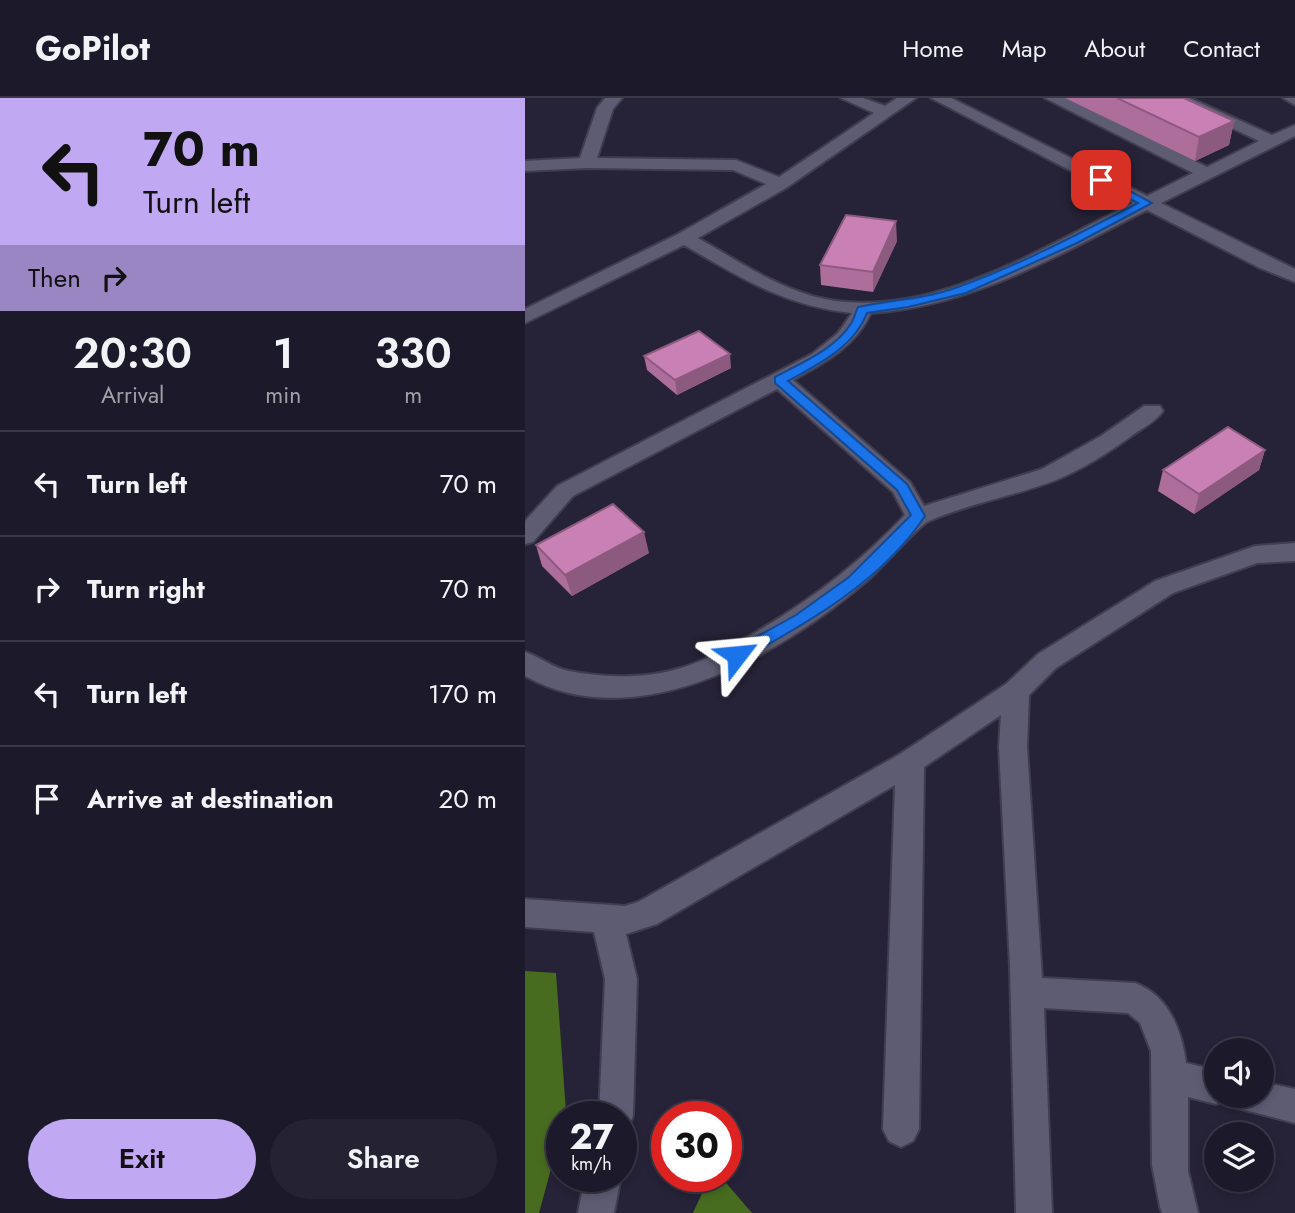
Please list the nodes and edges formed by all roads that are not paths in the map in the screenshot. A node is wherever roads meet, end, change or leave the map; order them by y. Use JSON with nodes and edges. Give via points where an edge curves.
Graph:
{"nodes":[{"id":1,"x":614,"y":98,"type":"edge"},
{"id":2,"x":849,"y":98,"type":"edge"},
{"id":3,"x":908,"y":98,"type":"edge"},
{"id":4,"x":939,"y":98,"type":"edge"},
{"id":5,"x":1053,"y":98,"type":"edge"},
{"id":6,"x":1177,"y":98,"type":"edge"},
{"id":7,"x":885,"y":112,"type":"junction"},
{"id":8,"x":1295,"y":130,"type":"edge"},
{"id":9,"x":1273,"y":141,"type":"junction"},
{"id":10,"x":587,"y":163,"type":"junction"},
{"id":11,"x":525,"y":166,"type":"edge"},
{"id":12,"x":1206,"y":173,"type":"junction"},
{"id":13,"x":780,"y":184,"type":"junction"},
{"id":14,"x":1147,"y":203,"type":"junction"},
{"id":15,"x":685,"y":238,"type":"junction"},
{"id":16,"x":1295,"y":276,"type":"edge"},
{"id":17,"x":863,"y":310,"type":"junction"},
{"id":18,"x":525,"y":317,"type":"edge"},
{"id":19,"x":780,"y":380,"type":"junction"},
{"id":20,"x":1152,"y":411,"type":"dead end"},
{"id":21,"x":918,"y":516,"type":"junction"},
{"id":22,"x":525,"y":536,"type":"edge"},
{"id":23,"x":1295,"y":552,"type":"edge"},
{"id":24,"x":525,"y":662,"type":"edge"},
{"id":25,"x":1016,"y":691,"type":"junction"},
{"id":26,"x":909,"y":762,"type":"junction"},
{"id":27,"x":525,"y":913,"type":"edge"},
{"id":28,"x":607,"y":918,"type":"junction"},
{"id":29,"x":1026,"y":992,"type":"junction"},
{"id":30,"x":1171,"y":1076,"type":"junction"},
{"id":31,"x":1204,"y":1084,"type":"edge"},
{"id":32,"x":617,"y":1101,"type":"edge"},
{"id":33,"x":1274,"y":1102,"type":"edge"},
{"id":34,"x":1295,"y":1107,"type":"edge"},
{"id":35,"x":901,"y":1129,"type":"dead end"},
{"id":36,"x":600,"y":1192,"type":"edge"},
{"id":37,"x":596,"y":1213,"type":"edge"},
{"id":38,"x":1034,"y":1213,"type":"edge"},
{"id":39,"x":1180,"y":1213,"type":"edge"}],
"edges":[{"from":1,"to":10,"type":"street","via":[[605,108]]},
{"from":2,"to":7,"type":"street"},
{"from":3,"to":7,"type":"street"},
{"from":4,"to":14,"type":"street"},
{"from":5,"to":12,"type":"street"},
{"from":6,"to":9,"type":"street"},
{"from":7,"to":13,"type":"street"},
{"from":8,"to":9,"type":"street"},
{"from":9,"to":12,"type":"street"},
{"from":10,"to":11,"type":"street"},
{"from":10,"to":13,"type":"street","via":[[736,165]]},
{"from":12,"to":14,"type":"street"},
{"from":13,"to":15,"type":"street"},
{"from":14,"to":16,"type":"street"},
{"from":14,"to":17,"type":"street","via":[[972,286],[927,300]]},
{"from":15,"to":17,"type":"street","via":[[790,294]]},
{"from":15,"to":18,"type":"street"},
{"from":17,"to":19,"type":"street","via":[[843,340]]},
{"from":19,"to":21,"type":"street","via":[[902,487]]},
{"from":19,"to":22,"type":"street","via":[[565,491]]},
{"from":20,"to":21,"type":"street","via":[[1050,474]]},
{"from":21,"to":24,"type":"street","via":[[854,581],[801,620],[715,667],[678,680],[614,686],[550,676]]},
{"from":23,"to":25,"type":"street","via":[[1255,555],[1164,587],[1047,661]]},
{"from":25,"to":26,"type":"street"},
{"from":25,"to":29,"type":"street","via":[[1013,747]]},
{"from":26,"to":28,"type":"street","via":[[646,914],[625,920]]},
{"from":26,"to":35,"type":"street"},
{"from":27,"to":28,"type":"street"},
{"from":28,"to":32,"type":"street","via":[[621,979]]},
{"from":29,"to":30,"type":"street","via":[[1135,998],[1149,1010],[1164,1035]]},
{"from":29,"to":38,"type":"street"},
{"from":30,"to":31,"type":"street"},
{"from":30,"to":39,"type":"street","via":[[1170,1163]]},
{"from":33,"to":34,"type":"street"},
{"from":36,"to":37,"type":"street"}]}
